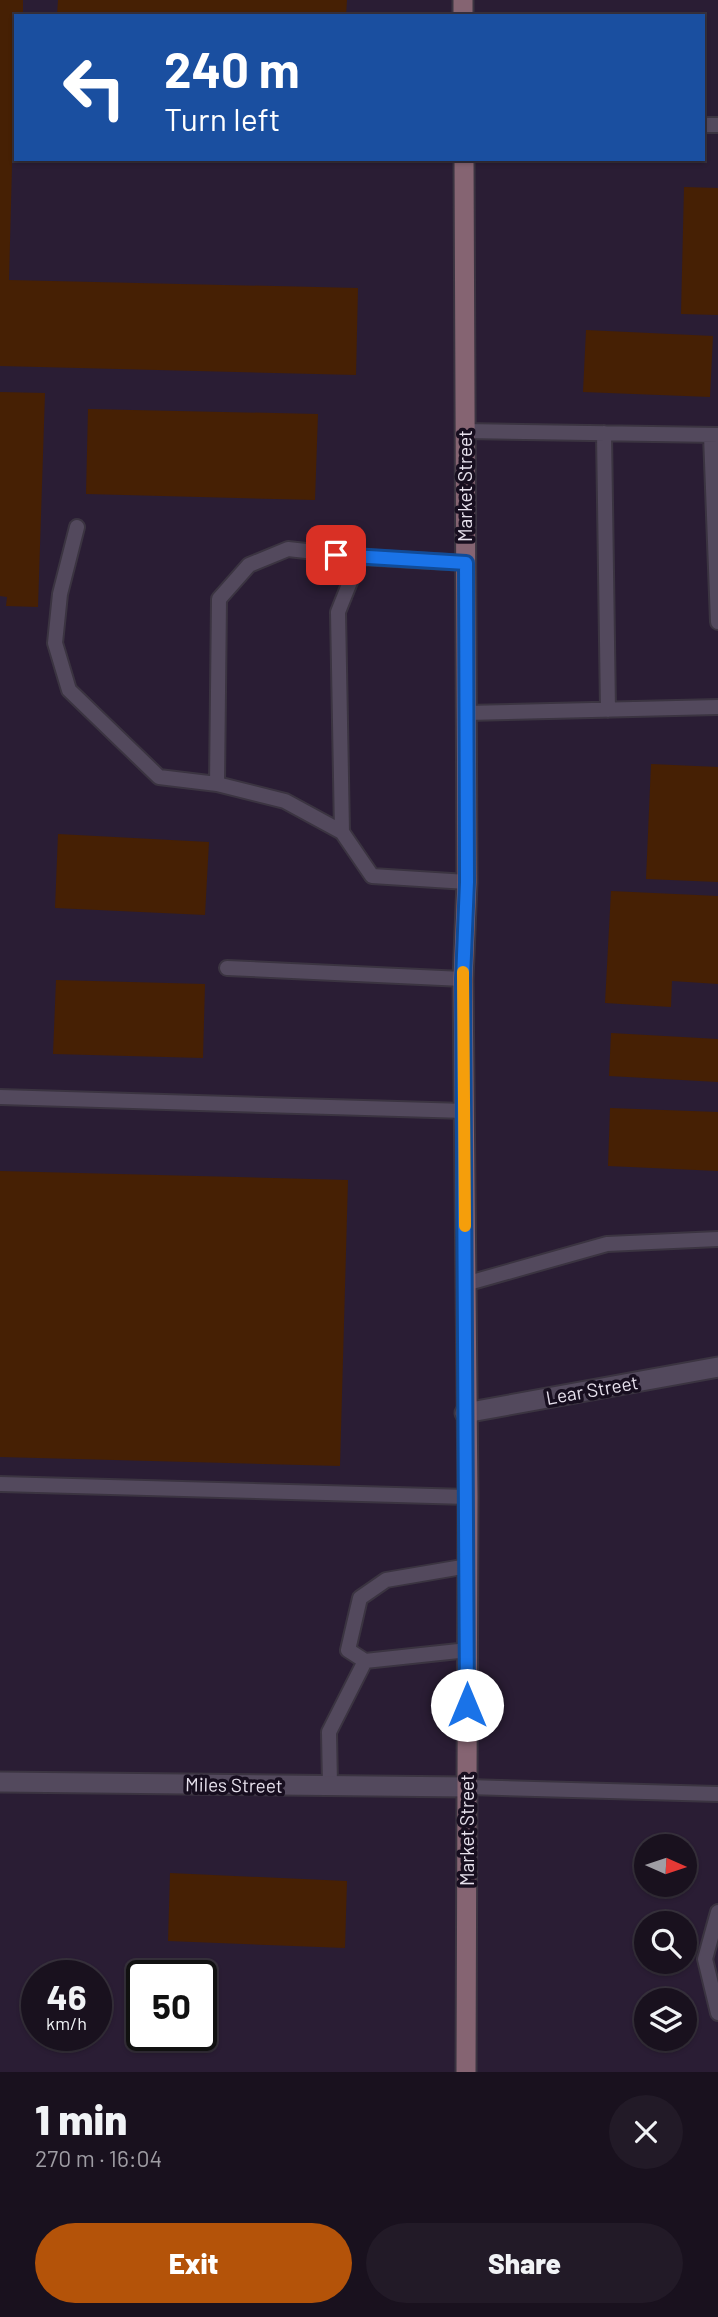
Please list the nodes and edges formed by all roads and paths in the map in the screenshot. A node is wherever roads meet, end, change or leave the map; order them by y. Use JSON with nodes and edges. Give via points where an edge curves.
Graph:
{"nodes":[{"id":1,"x":464,"y":161,"type":"edge"},
{"id":2,"x":465,"y":431,"type":"junction"},
{"id":3,"x":604,"y":433,"type":"junction"},
{"id":4,"x":714,"y":435,"type":"edge"},
{"id":5,"x":77,"y":527,"type":"dead end"},
{"id":6,"x":360,"y":557,"type":"junction"},
{"id":7,"x":466,"y":563,"type":"junction"},
{"id":8,"x":718,"y":622,"type":"edge"},
{"id":9,"x":718,"y":707,"type":"edge"},
{"id":10,"x":608,"y":710,"type":"junction"},
{"id":11,"x":466,"y":713,"type":"junction"},
{"id":12,"x":217,"y":784,"type":"junction"},
{"id":13,"x":342,"y":832,"type":"junction"},
{"id":14,"x":467,"y":882,"type":"junction"},
{"id":15,"x":227,"y":968,"type":"dead end"},
{"id":16,"x":463,"y":979,"type":"junction"},
{"id":17,"x":0,"y":1097,"type":"edge"},
{"id":18,"x":466,"y":1111,"type":"junction"},
{"id":19,"x":718,"y":1239,"type":"edge"},
{"id":20,"x":465,"y":1284,"type":"junction"},
{"id":21,"x":718,"y":1367,"type":"edge"},
{"id":22,"x":466,"y":1413,"type":"junction"},
{"id":23,"x":0,"y":1484,"type":"edge"},
{"id":24,"x":468,"y":1497,"type":"junction"},
{"id":25,"x":468,"y":1566,"type":"junction"},
{"id":26,"x":468,"y":1650,"type":"junction"},
{"id":27,"x":365,"y":1661,"type":"junction"},
{"id":28,"x":0,"y":1782,"type":"edge"},
{"id":29,"x":330,"y":1786,"type":"junction"},
{"id":30,"x":467,"y":1787,"type":"junction"},
{"id":31,"x":718,"y":1794,"type":"edge"},
{"id":32,"x":718,"y":1912,"type":"edge"},
{"id":33,"x":718,"y":2013,"type":"edge"},
{"id":34,"x":467,"y":2072,"type":"edge"}],
"edges":[{"from":1,"to":2,"type":"main road","name":"Market Street"},
{"from":2,"to":3,"type":"lane"},
{"from":2,"to":7,"type":"main road","name":"Market Street"},
{"from":3,"to":4,"type":"lane"},
{"from":3,"to":10,"type":"lane"},
{"from":4,"to":8,"type":"lane"},
{"from":5,"to":12,"type":"lane","via":[[60,594],[55,643],[69,690],[159,777]]},
{"from":6,"to":7,"type":"lane"},
{"from":6,"to":12,"type":"lane","via":[[288,549],[250,565],[219,599]]},
{"from":6,"to":13,"type":"lane","via":[[338,612]]},
{"from":7,"to":11,"type":"main road","name":"Market Street"},
{"from":9,"to":10,"type":"lane"},
{"from":10,"to":11,"type":"lane"},
{"from":11,"to":14,"type":"main road","name":"Market Street"},
{"from":12,"to":13,"type":"lane","via":[[285,801]]},
{"from":13,"to":14,"type":"lane","via":[[372,877]]},
{"from":14,"to":16,"type":"main road","name":"Market Street"},
{"from":15,"to":16,"type":"lane"},
{"from":16,"to":18,"type":"main road","name":"Market Street"},
{"from":17,"to":18,"type":"lane"},
{"from":18,"to":20,"type":"main road","name":"Market Street"},
{"from":19,"to":20,"type":"lane","via":[[607,1244]]},
{"from":20,"to":22,"type":"main road","name":"Market Street"},
{"from":21,"to":22,"type":"street","name":"Lear Street"},
{"from":22,"to":24,"type":"main road","name":"Market Street"},
{"from":23,"to":24,"type":"lane"},
{"from":24,"to":25,"type":"main road","name":"Market Street"},
{"from":25,"to":26,"type":"main road","name":"Market Street"},
{"from":25,"to":27,"type":"lane","via":[[386,1580],[360,1598],[348,1650]]},
{"from":26,"to":27,"type":"lane"},
{"from":26,"to":30,"type":"main road","name":"Market Street"},
{"from":27,"to":29,"type":"lane","via":[[329,1732]]},
{"from":28,"to":29,"type":"street","name":"Miles Street"},
{"from":29,"to":30,"type":"street","name":"Miles Street"},
{"from":30,"to":31,"type":"lane"},
{"from":30,"to":34,"type":"main road","name":"Market Street"},
{"from":32,"to":33,"type":"lane","via":[[705,1959]]}]}
